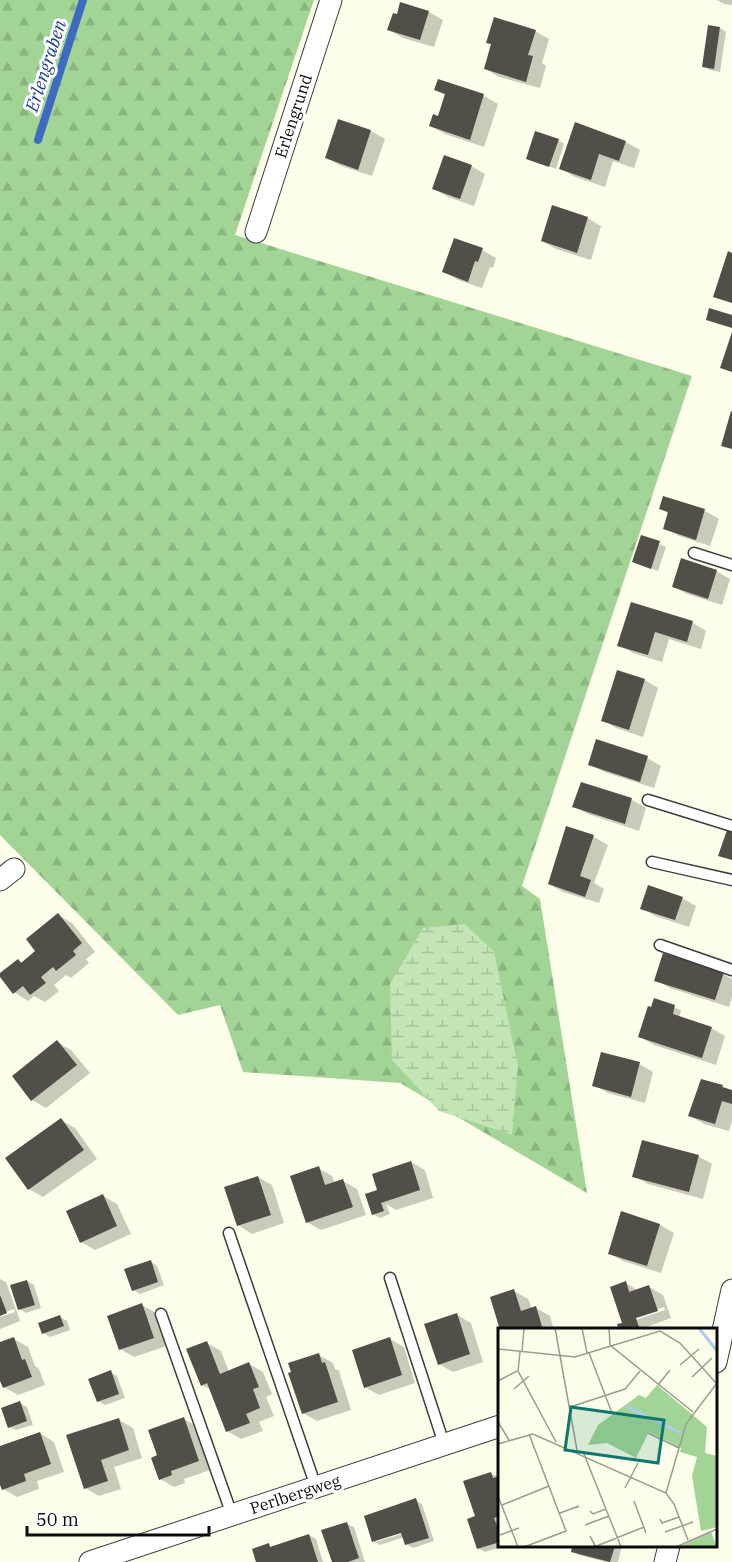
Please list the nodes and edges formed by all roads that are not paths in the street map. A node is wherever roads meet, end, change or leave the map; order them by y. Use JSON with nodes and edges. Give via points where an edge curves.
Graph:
{"nodes":[{"id":1,"x":331,"y":0,"type":"edge"},
{"id":2,"x":256,"y":232,"type":"dead end"},
{"id":3,"x":694,"y":553,"type":"dead end"},
{"id":4,"x":732,"y":565,"type":"edge"},
{"id":5,"x":648,"y":800,"type":"dead end"},
{"id":6,"x":732,"y":826,"type":"edge"},
{"id":7,"x":652,"y":862,"type":"dead end"},
{"id":8,"x":732,"y":880,"type":"edge"},
{"id":9,"x":660,"y":945,"type":"dead end"},
{"id":10,"x":732,"y":970,"type":"edge"},
{"id":11,"x":228,"y":1233,"type":"dead end"},
{"id":12,"x":390,"y":1278,"type":"dead end"},
{"id":13,"x":732,"y":1290,"type":"edge"},
{"id":14,"x":161,"y":1314,"type":"dead end"},
{"id":15,"x":717,"y":1352,"type":"edge"},
{"id":16,"x":498,"y":1427,"type":"edge"},
{"id":17,"x":444,"y":1444,"type":"junction"},
{"id":18,"x":316,"y":1487,"type":"junction"},
{"id":19,"x":232,"y":1515,"type":"junction"},
{"id":20,"x":669,"y":1547,"type":"edge"},
{"id":21,"x":90,"y":1562,"type":"edge"},
{"id":22,"x":665,"y":1562,"type":"edge"}],
"edges":[{"from":1,"to":2,"type":"street","name":"Erlengrund"},
{"from":3,"to":4,"type":"lane"},
{"from":5,"to":6,"type":"lane"},
{"from":7,"to":8,"type":"lane"},
{"from":9,"to":10,"type":"lane"},
{"from":11,"to":18,"type":"lane"},
{"from":12,"to":17,"type":"lane"},
{"from":13,"to":15,"type":"street"},
{"from":14,"to":19,"type":"lane"},
{"from":16,"to":17,"type":"street","name":"Perlbergweg"},
{"from":17,"to":18,"type":"street","name":"Perlbergweg"},
{"from":18,"to":19,"type":"street","name":"Perlbergweg"},
{"from":19,"to":21,"type":"street","name":"Perlbergweg"},
{"from":20,"to":22,"type":"street"}]}
